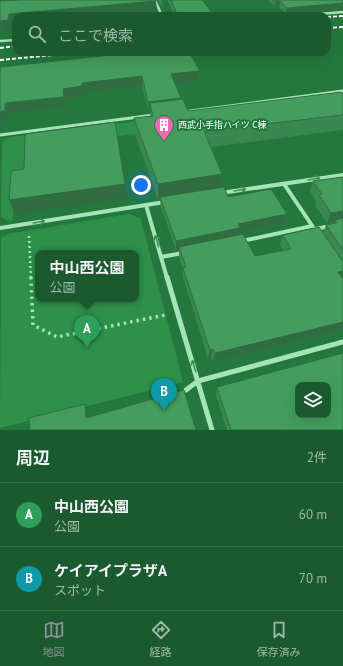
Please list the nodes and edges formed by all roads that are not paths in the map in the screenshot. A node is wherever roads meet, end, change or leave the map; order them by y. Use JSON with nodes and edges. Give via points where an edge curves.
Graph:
{"nodes":[{"id":1,"x":155,"y":0,"type":"edge"},
{"id":2,"x":160,"y":12,"type":"edge"},
{"id":3,"x":343,"y":12,"type":"edge"},
{"id":4,"x":331,"y":13,"type":"edge"},
{"id":5,"x":12,"y":40,"type":"edge"},
{"id":6,"x":0,"y":41,"type":"edge"},
{"id":7,"x":343,"y":91,"type":"edge"},
{"id":8,"x":182,"y":112,"type":"edge"},
{"id":9,"x":159,"y":115,"type":"edge"},
{"id":10,"x":0,"y":135,"type":"edge"},
{"id":11,"x":343,"y":175,"type":"edge"},
{"id":12,"x":284,"y":184,"type":"junction"},
{"id":13,"x":215,"y":194,"type":"edge"},
{"id":14,"x":169,"y":201,"type":"edge"},
{"id":15,"x":146,"y":205,"type":"junction"},
{"id":16,"x":337,"y":225,"type":"edge"},
{"id":17,"x":314,"y":227,"type":"junction"},
{"id":18,"x":0,"y":228,"type":"edge"},
{"id":19,"x":319,"y":235,"type":"edge"},
{"id":20,"x":233,"y":243,"type":"edge"},
{"id":21,"x":186,"y":252,"type":"edge"},
{"id":22,"x":161,"y":257,"type":"junction"},
{"id":23,"x":343,"y":342,"type":"edge"},
{"id":24,"x":198,"y":381,"type":"junction"},
{"id":25,"x":186,"y":390,"type":"edge"},
{"id":26,"x":212,"y":430,"type":"edge"}],
"edges":[{"from":1,"to":2,"type":"street"},
{"from":3,"to":4,"type":"street"},
{"from":5,"to":6,"type":"street"},
{"from":7,"to":8,"type":"street"},
{"from":9,"to":10,"type":"street"},
{"from":12,"to":11,"type":"street","one_way":true},
{"from":13,"to":12,"type":"street","one_way":true},
{"from":12,"to":17,"type":"street"},
{"from":14,"to":15,"type":"street"},
{"from":18,"to":15,"type":"street","one_way":true},
{"from":22,"to":15,"type":"street","one_way":true},
{"from":16,"to":17,"type":"street"},
{"from":17,"to":19,"type":"street"},
{"from":17,"to":20,"type":"street"},
{"from":21,"to":22,"type":"street"},
{"from":24,"to":22,"type":"street","one_way":true},
{"from":23,"to":24,"type":"street"},
{"from":24,"to":25,"type":"street"},
{"from":24,"to":26,"type":"street"}]}
